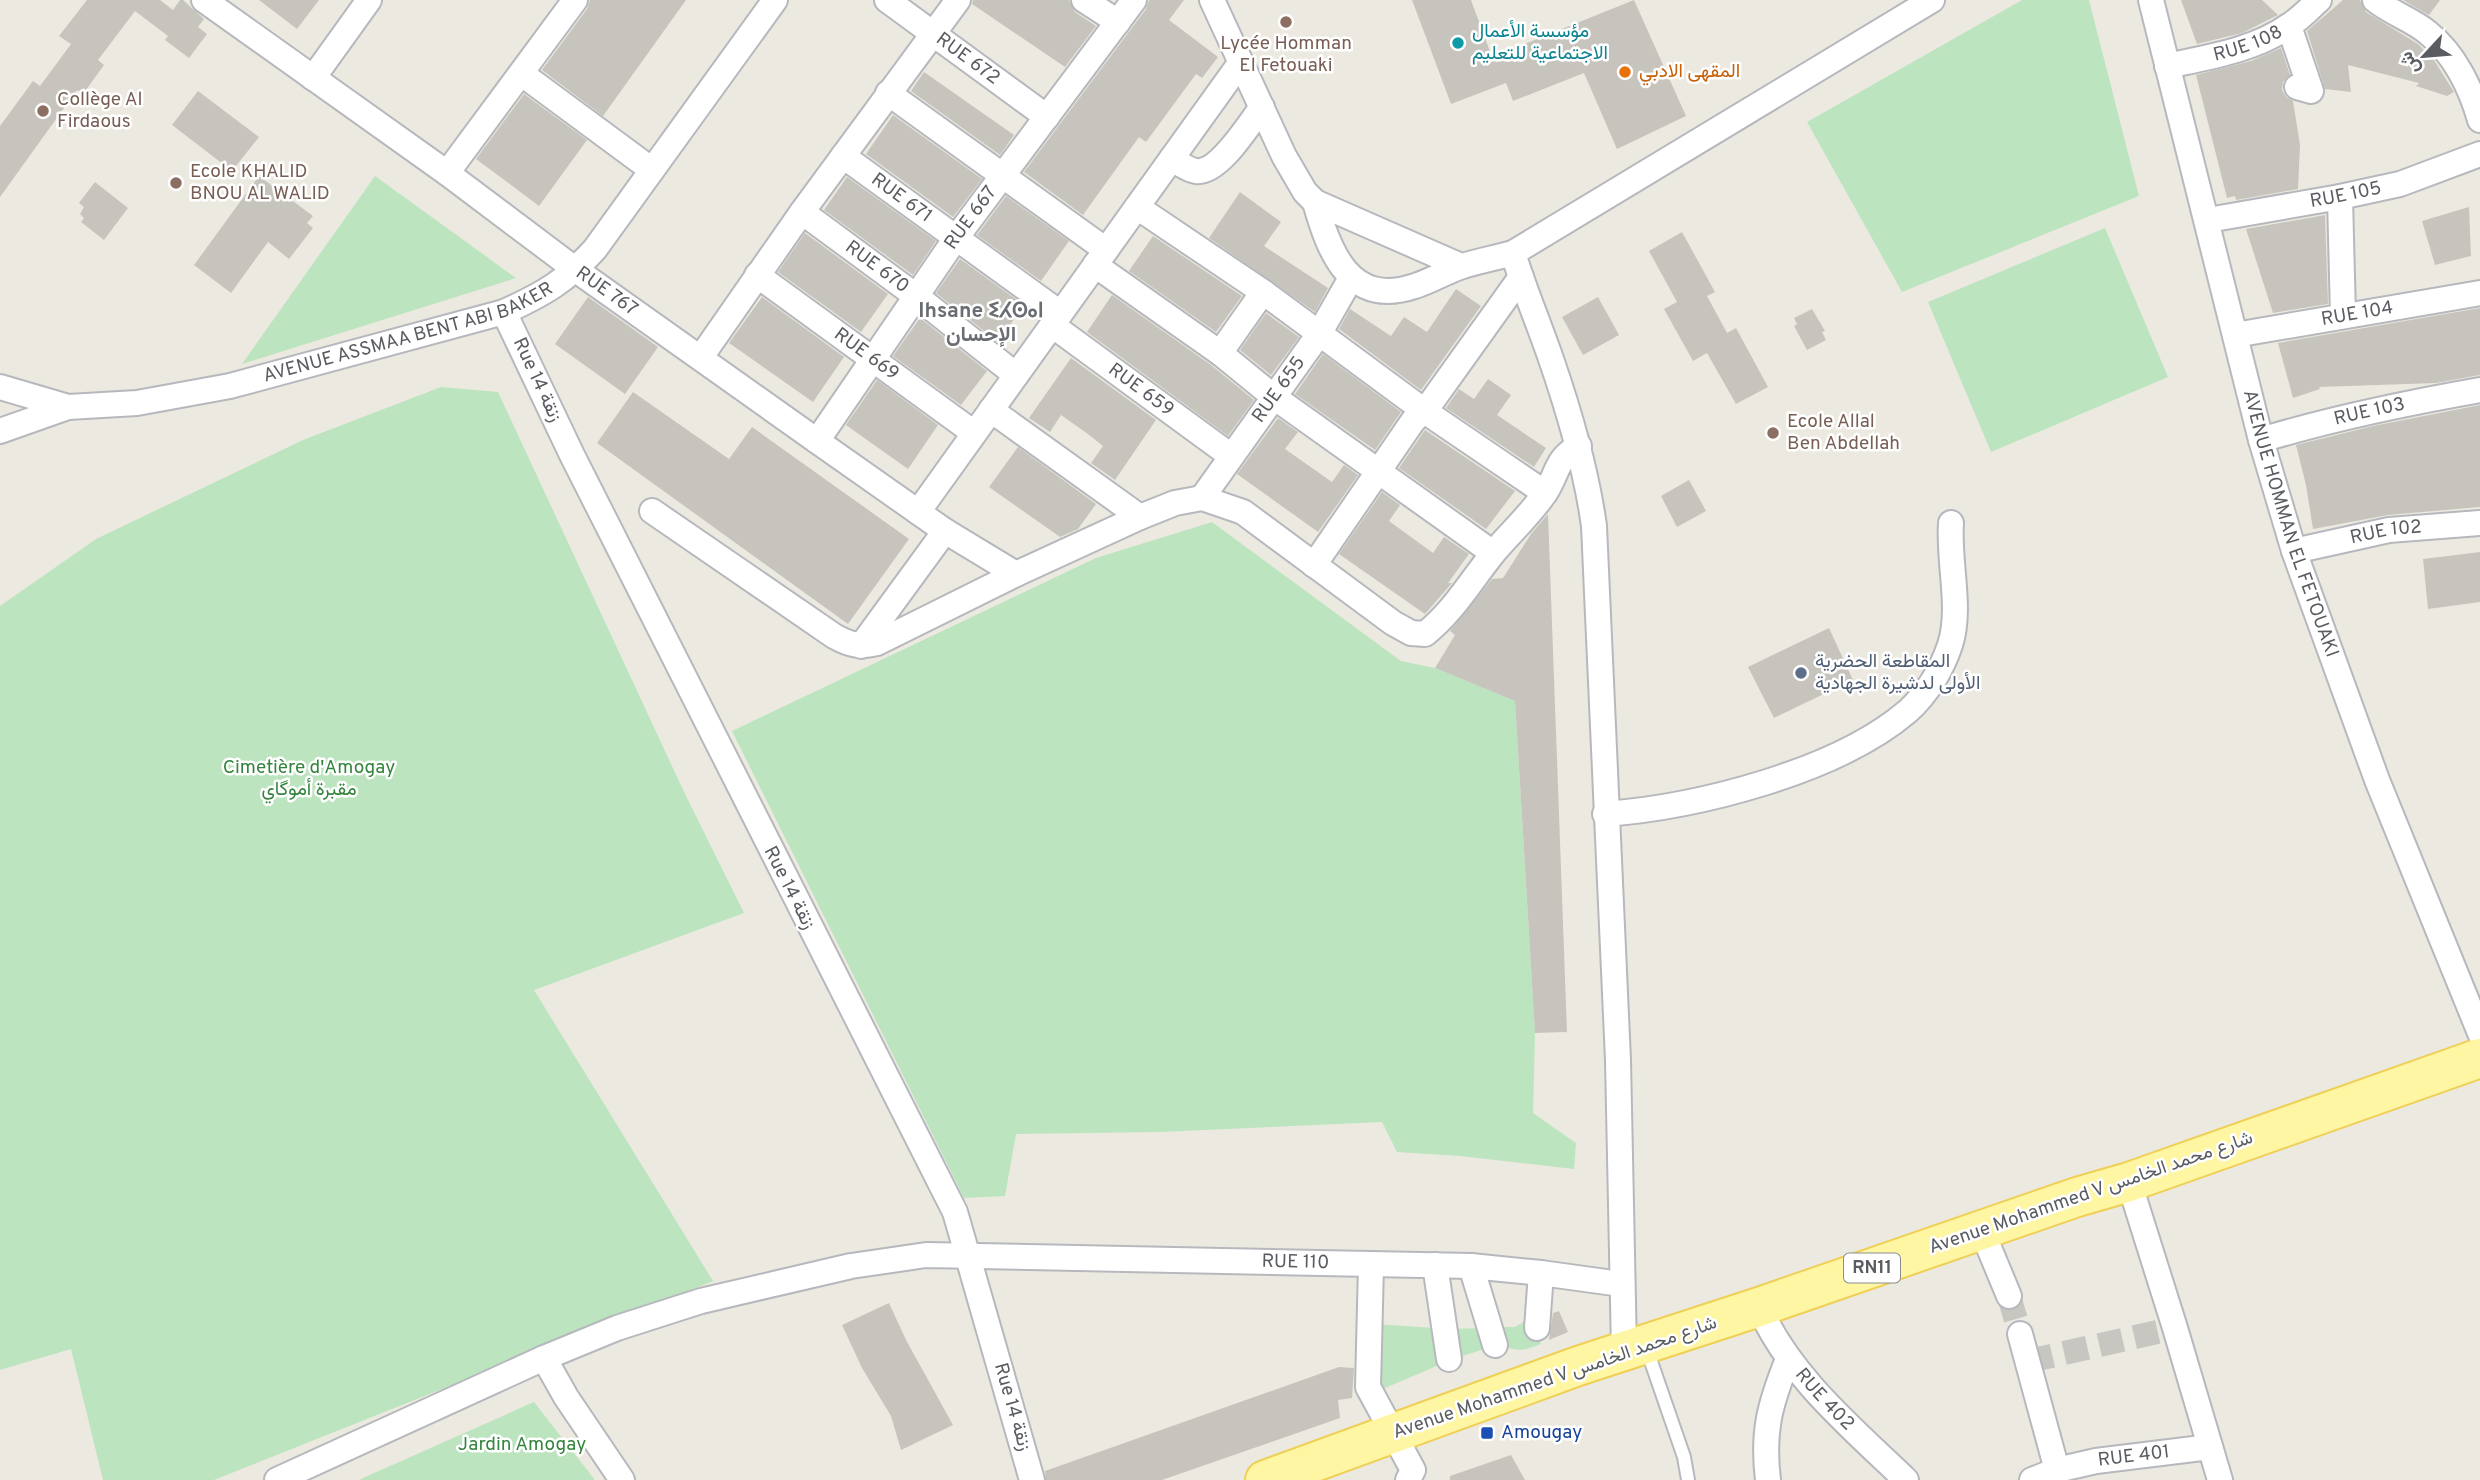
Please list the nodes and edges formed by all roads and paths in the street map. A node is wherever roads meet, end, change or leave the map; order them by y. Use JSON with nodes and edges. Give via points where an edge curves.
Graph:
{"nodes":[{"id":1,"x":204,"y":0,"type":"edge"},
{"id":2,"x":369,"y":0,"type":"edge"},
{"id":3,"x":575,"y":0,"type":"edge"},
{"id":4,"x":775,"y":0,"type":"edge"},
{"id":5,"x":887,"y":0,"type":"edge"},
{"id":6,"x":958,"y":0,"type":"edge"},
{"id":7,"x":1084,"y":0,"type":"edge"},
{"id":8,"x":1134,"y":0,"type":"edge"},
{"id":9,"x":1212,"y":0,"type":"edge"},
{"id":10,"x":1932,"y":0,"type":"edge"},
{"id":11,"x":2151,"y":0,"type":"edge"},
{"id":12,"x":2319,"y":0,"type":"edge"},
{"id":13,"x":2375,"y":0,"type":"edge"},
{"id":14,"x":1118,"y":22,"type":"junction"},
{"id":15,"x":2289,"y":26,"type":"junction"},
{"id":16,"x":934,"y":33,"type":"junction"},
{"id":17,"x":1241,"y":62,"type":"junction"},
{"id":18,"x":2167,"y":66,"type":"junction"},
{"id":19,"x":522,"y":74,"type":"junction"},
{"id":20,"x":313,"y":78,"type":"junction"},
{"id":21,"x":2313,"y":92,"type":"dead end"},
{"id":22,"x":888,"y":93,"type":"junction"},
{"id":23,"x":1262,"y":107,"type":"junction"},
{"id":24,"x":1047,"y":117,"type":"junction"},
{"id":25,"x":2480,"y":120,"type":"edge"},
{"id":26,"x":2480,"y":154,"type":"edge"},
{"id":27,"x":843,"y":156,"type":"junction"},
{"id":28,"x":1172,"y":158,"type":"junction"},
{"id":29,"x":652,"y":170,"type":"junction"},
{"id":30,"x":447,"y":173,"type":"junction"},
{"id":31,"x":1003,"y":177,"type":"junction"},
{"id":32,"x":2340,"y":197,"type":"junction"},
{"id":33,"x":1315,"y":202,"type":"junction"},
{"id":34,"x":1137,"y":207,"type":"junction"},
{"id":35,"x":802,"y":212,"type":"junction"},
{"id":36,"x":2208,"y":220,"type":"junction"},
{"id":37,"x":956,"y":238,"type":"junction"},
{"id":38,"x":1513,"y":253,"type":"junction"},
{"id":39,"x":1101,"y":258,"type":"junction"},
{"id":40,"x":1461,"y":267,"type":"junction"},
{"id":41,"x":576,"y":270,"type":"junction"},
{"id":42,"x":757,"y":275,"type":"junction"},
{"id":43,"x":1521,"y":277,"type":"junction"},
{"id":44,"x":1351,"y":278,"type":"junction"},
{"id":45,"x":1263,"y":292,"type":"junction"},
{"id":46,"x":2480,"y":293,"type":"edge"},
{"id":47,"x":916,"y":296,"type":"junction"},
{"id":48,"x":504,"y":312,"type":"junction"},
{"id":49,"x":2343,"y":316,"type":"junction"},
{"id":50,"x":1056,"y":319,"type":"junction"},
{"id":51,"x":1319,"y":334,"type":"junction"},
{"id":52,"x":2235,"y":335,"type":"junction"},
{"id":53,"x":1220,"y":354,"type":"junction"},
{"id":54,"x":701,"y":357,"type":"junction"},
{"id":55,"x":872,"y":359,"type":"junction"},
{"id":56,"x":1016,"y":375,"type":"junction"},
{"id":57,"x":0,"y":387,"type":"edge"},
{"id":58,"x":2480,"y":390,"type":"edge"},
{"id":59,"x":1274,"y":397,"type":"junction"},
{"id":60,"x":68,"y":407,"type":"junction"},
{"id":61,"x":991,"y":410,"type":"junction"},
{"id":62,"x":1423,"y":410,"type":"junction"},
{"id":63,"x":0,"y":431,"type":"edge"},
{"id":64,"x":974,"y":433,"type":"junction"},
{"id":65,"x":2261,"y":440,"type":"junction"},
{"id":66,"x":817,"y":441,"type":"junction"},
{"id":67,"x":1579,"y":446,"type":"junction"},
{"id":68,"x":1231,"y":456,"type":"junction"},
{"id":69,"x":1380,"y":472,"type":"junction"},
{"id":70,"x":1545,"y":493,"type":"junction"},
{"id":71,"x":1202,"y":498,"type":"junction"},
{"id":72,"x":652,"y":510,"type":"dead end"},
{"id":73,"x":918,"y":512,"type":"junction"},
{"id":74,"x":1140,"y":517,"type":"junction"},
{"id":75,"x":1951,"y":523,"type":"dead end"},
{"id":76,"x":2480,"y":523,"type":"edge"},
{"id":77,"x":945,"y":531,"type":"junction"},
{"id":78,"x":2294,"y":551,"type":"junction"},
{"id":79,"x":1493,"y":553,"type":"junction"},
{"id":80,"x":1314,"y":565,"type":"junction"},
{"id":81,"x":1016,"y":574,"type":"junction"},
{"id":82,"x":861,"y":646,"type":"junction"},
{"id":83,"x":1605,"y":814,"type":"junction"},
{"id":84,"x":2480,"y":1033,"type":"edge"},
{"id":85,"x":2480,"y":1058,"type":"edge"},
{"id":86,"x":2129,"y":1182,"type":"junction"},
{"id":87,"x":1982,"y":1231,"type":"junction"},
{"id":88,"x":968,"y":1255,"type":"junction"},
{"id":89,"x":1371,"y":1265,"type":"junction"},
{"id":90,"x":1435,"y":1265,"type":"junction"},
{"id":91,"x":1471,"y":1266,"type":"junction"},
{"id":92,"x":1541,"y":1272,"type":"junction"},
{"id":93,"x":1621,"y":1284,"type":"junction"},
{"id":94,"x":2009,"y":1296,"type":"tunnel mouth"},
{"id":95,"x":1759,"y":1307,"type":"junction"},
{"id":96,"x":1537,"y":1328,"type":"dead end"},
{"id":97,"x":2020,"y":1334,"type":"tunnel mouth"},
{"id":98,"x":1495,"y":1345,"type":"dead end"},
{"id":99,"x":1634,"y":1347,"type":"junction"},
{"id":100,"x":544,"y":1358,"type":"junction"},
{"id":101,"x":1449,"y":1359,"type":"dead end"},
{"id":102,"x":1788,"y":1359,"type":"junction"},
{"id":103,"x":1394,"y":1434,"type":"junction"},
{"id":104,"x":2210,"y":1447,"type":"junction"},
{"id":105,"x":2057,"y":1470,"type":"junction"},
{"id":106,"x":277,"y":1480,"type":"edge"},
{"id":107,"x":622,"y":1480,"type":"edge"},
{"id":108,"x":1032,"y":1480,"type":"edge"},
{"id":109,"x":1265,"y":1480,"type":"edge"},
{"id":110,"x":1408,"y":1480,"type":"edge"},
{"id":111,"x":1688,"y":1480,"type":"edge"},
{"id":112,"x":1768,"y":1480,"type":"edge"},
{"id":113,"x":1906,"y":1480,"type":"edge"},
{"id":114,"x":2032,"y":1480,"type":"edge"},
{"id":115,"x":2220,"y":1480,"type":"edge"}],
"edges":[{"from":1,"to":20,"type":"street","name":"RUE 767"},
{"from":2,"to":20,"type":"street"},
{"from":3,"to":19,"type":"street"},
{"from":4,"to":29,"type":"street","name":"AVENUE ASSMAA BENT ABI BAKER"},
{"from":5,"to":16,"type":"street","name":"RUE 672"},
{"from":6,"to":16,"type":"street"},
{"from":7,"to":14,"type":"street"},
{"from":8,"to":14,"type":"street","name":"RUE 667"},
{"from":9,"to":17,"type":"street"},
{"from":10,"to":38,"type":"street"},
{"from":11,"to":18,"type":"street","name":"AVENUE HOMMAN EL FETOUAKI"},
{"from":12,"to":15,"type":"street","name":"RUE 108"},
{"from":13,"to":25,"type":"street","via":[[2428,33],[2444,50],[2469,84]]},
{"from":14,"to":24,"type":"street","name":"RUE 667"},
{"from":15,"to":18,"type":"street","name":"RUE 108","via":[[2237,50]]},
{"from":15,"to":21,"type":"street"},
{"from":16,"to":22,"type":"street"},
{"from":16,"to":24,"type":"street","name":"RUE 672"},
{"from":17,"to":23,"type":"street"},
{"from":17,"to":28,"type":"street"},
{"from":18,"to":36,"type":"street","name":"AVENUE HOMMAN EL FETOUAKI"},
{"from":19,"to":29,"type":"street"},
{"from":19,"to":30,"type":"street"},
{"from":20,"to":30,"type":"street","name":"RUE 767"},
{"from":22,"to":27,"type":"street"},
{"from":22,"to":31,"type":"street"},
{"from":23,"to":28,"type":"street","via":[[1217,164],[1196,171]]},
{"from":23,"to":33,"type":"street","via":[[1284,156]]},
{"from":24,"to":31,"type":"street","name":"RUE 667"},
{"from":26,"to":32,"type":"street","name":"RUE 105","via":[[2400,184]]},
{"from":27,"to":35,"type":"street"},
{"from":27,"to":37,"type":"street","name":"RUE 671"},
{"from":28,"to":34,"type":"street"},
{"from":29,"to":41,"type":"street","name":"AVENUE ASSMAA BENT ABI BAKER"},
{"from":30,"to":41,"type":"street","name":"RUE 767"},
{"from":31,"to":37,"type":"street","name":"RUE 667"},
{"from":31,"to":39,"type":"street"},
{"from":32,"to":36,"type":"street","name":"RUE 105"},
{"from":32,"to":49,"type":"street"},
{"from":33,"to":40,"type":"street"},
{"from":33,"to":44,"type":"street","via":[[1336,259]]},
{"from":34,"to":39,"type":"street"},
{"from":34,"to":45,"type":"street"},
{"from":35,"to":42,"type":"street"},
{"from":35,"to":47,"type":"street","name":"RUE 670"},
{"from":36,"to":52,"type":"street","name":"AVENUE HOMMAN EL FETOUAKI"},
{"from":37,"to":47,"type":"street","name":"RUE 667"},
{"from":37,"to":50,"type":"street","name":"RUE 671"},
{"from":38,"to":40,"type":"street"},
{"from":38,"to":43,"type":"street"},
{"from":39,"to":50,"type":"street"},
{"from":39,"to":53,"type":"street"},
{"from":40,"to":44,"type":"street","via":[[1399,291],[1383,291]]},
{"from":41,"to":48,"type":"street","name":"AVENUE ASSMAA BENT ABI BAKER"},
{"from":41,"to":54,"type":"street","name":"RUE 767"},
{"from":42,"to":54,"type":"street"},
{"from":42,"to":55,"type":"street","name":"RUE 669"},
{"from":43,"to":62,"type":"street"},
{"from":43,"to":67,"type":"street"},
{"from":44,"to":51,"type":"street","name":"RUE 655"},
{"from":45,"to":51,"type":"street"},
{"from":45,"to":53,"type":"street"},
{"from":46,"to":49,"type":"street","name":"RUE 104"},
{"from":47,"to":55,"type":"street","name":"RUE 667"},
{"from":47,"to":56,"type":"street","name":"RUE 670"},
{"from":48,"to":60,"type":"street","name":"AVENUE ASSMAA BENT ABI BAKER","via":[[230,386],[137,404]]},
{"from":48,"to":88,"type":"street","name":"Rue 14 زنقة","via":[[955,1212]]},
{"from":49,"to":52,"type":"street","name":"RUE 104"},
{"from":50,"to":56,"type":"street"},
{"from":50,"to":68,"type":"street","name":"RUE 659"},
{"from":51,"to":59,"type":"street","name":"RUE 655"},
{"from":51,"to":62,"type":"street"},
{"from":52,"to":65,"type":"street","name":"AVENUE HOMMAN EL FETOUAKI"},
{"from":53,"to":59,"type":"street"},
{"from":54,"to":66,"type":"street","name":"RUE 767"},
{"from":55,"to":64,"type":"street","name":"RUE 669"},
{"from":55,"to":66,"type":"street","name":"RUE 667"},
{"from":56,"to":61,"type":"street"},
{"from":57,"to":60,"type":"street","name":"AVENUE ASSMAA BENT ABI BAKER"},
{"from":58,"to":65,"type":"street","name":"RUE 103","via":[[2396,404]]},
{"from":59,"to":68,"type":"street","name":"RUE 655"},
{"from":59,"to":69,"type":"street"},
{"from":60,"to":63,"type":"street","name":"AVENUE ASSMAA BENT ABI BAKER"},
{"from":61,"to":64,"type":"street"},
{"from":61,"to":74,"type":"street"},
{"from":62,"to":69,"type":"street"},
{"from":62,"to":70,"type":"street"},
{"from":64,"to":73,"type":"street"},
{"from":65,"to":78,"type":"street","name":"AVENUE HOMMAN EL FETOUAKI"},
{"from":66,"to":73,"type":"street","name":"RUE 767"},
{"from":67,"to":70,"type":"street","via":[[1559,463]]},
{"from":67,"to":83,"type":"street","via":[[1594,526]]},
{"from":68,"to":71,"type":"street","name":"RUE 655"},
{"from":69,"to":79,"type":"street"},
{"from":69,"to":80,"type":"street"},
{"from":70,"to":79,"type":"street"},
{"from":71,"to":74,"type":"street"},
{"from":71,"to":80,"type":"street","via":[[1242,512]]},
{"from":72,"to":82,"type":"street","via":[[834,636]]},
{"from":73,"to":77,"type":"street","name":"RUE 767"},
{"from":74,"to":81,"type":"street"},
{"from":75,"to":83,"type":"street","via":[[1955,614],[1951,642],[1942,665],[1910,710],[1877,735],[1750,787],[1650,811]]},
{"from":76,"to":78,"type":"street","name":"RUE 102","via":[[2389,530]]},
{"from":77,"to":81,"type":"street","name":"RUE 767"},
{"from":77,"to":82,"type":"street"},
{"from":78,"to":84,"type":"street","name":"AVENUE HOMMAN EL FETOUAKI","via":[[2377,780]]},
{"from":79,"to":80,"type":"street","via":[[1451,610],[1425,634],[1411,633],[1393,623]]},
{"from":81,"to":82,"type":"street","via":[[877,643]]},
{"from":83,"to":93,"type":"street","via":[[1618,1060]]},
{"from":85,"to":86,"type":"main road","name":"Avenue Mohammed V شارع محمد الخامس","number":"RN11"},
{"from":86,"to":87,"type":"main road","name":"Avenue Mohammed V شارع محمد الخامس","number":"RN11"},
{"from":86,"to":104,"type":"street"},
{"from":87,"to":94,"type":"street"},
{"from":87,"to":95,"type":"main road","name":"Avenue Mohammed V شارع محمد الخامس","number":"RN11"},
{"from":88,"to":89,"type":"street","name":"RUE 110"},
{"from":88,"to":100,"type":"street","name":"RUE 110","via":[[926,1255],[851,1266],[702,1301]]},
{"from":88,"to":108,"type":"street","name":"Rue 14 زنقة"},
{"from":89,"to":90,"type":"street","name":"RUE 110"},
{"from":89,"to":103,"type":"street","via":[[1368,1387]]},
{"from":90,"to":91,"type":"street","name":"RUE 110"},
{"from":90,"to":101,"type":"street"},
{"from":91,"to":92,"type":"street","name":"RUE 110"},
{"from":91,"to":98,"type":"street"},
{"from":92,"to":93,"type":"street","name":"RUE 110"},
{"from":92,"to":96,"type":"street"},
{"from":93,"to":99,"type":"street"},
{"from":95,"to":99,"type":"main road","name":"Avenue Mohammed V شارع محمد الخامس","number":"RN11"},
{"from":95,"to":102,"type":"street","name":"RUE 402"},
{"from":97,"to":105,"type":"street"},
{"from":99,"to":103,"type":"main road","name":"Avenue Mohammed V شارع محمد الخامس","number":"RN11"},
{"from":99,"to":111,"type":"lane","via":[[1684,1457]]},
{"from":100,"to":106,"type":"street","name":"RUE 110"},
{"from":100,"to":107,"type":"street"},
{"from":102,"to":112,"type":"street","via":[[1767,1422]]},
{"from":102,"to":113,"type":"street","name":"RUE 402"},
{"from":103,"to":109,"type":"main road","name":"Avenue Mohammed V شارع محمد الخامس","number":"RN11"},
{"from":103,"to":110,"type":"street","via":[[1413,1470]]},
{"from":104,"to":105,"type":"street","name":"RUE 401"},
{"from":104,"to":115,"type":"street"},
{"from":105,"to":114,"type":"street","name":"RUE 401"}]}
